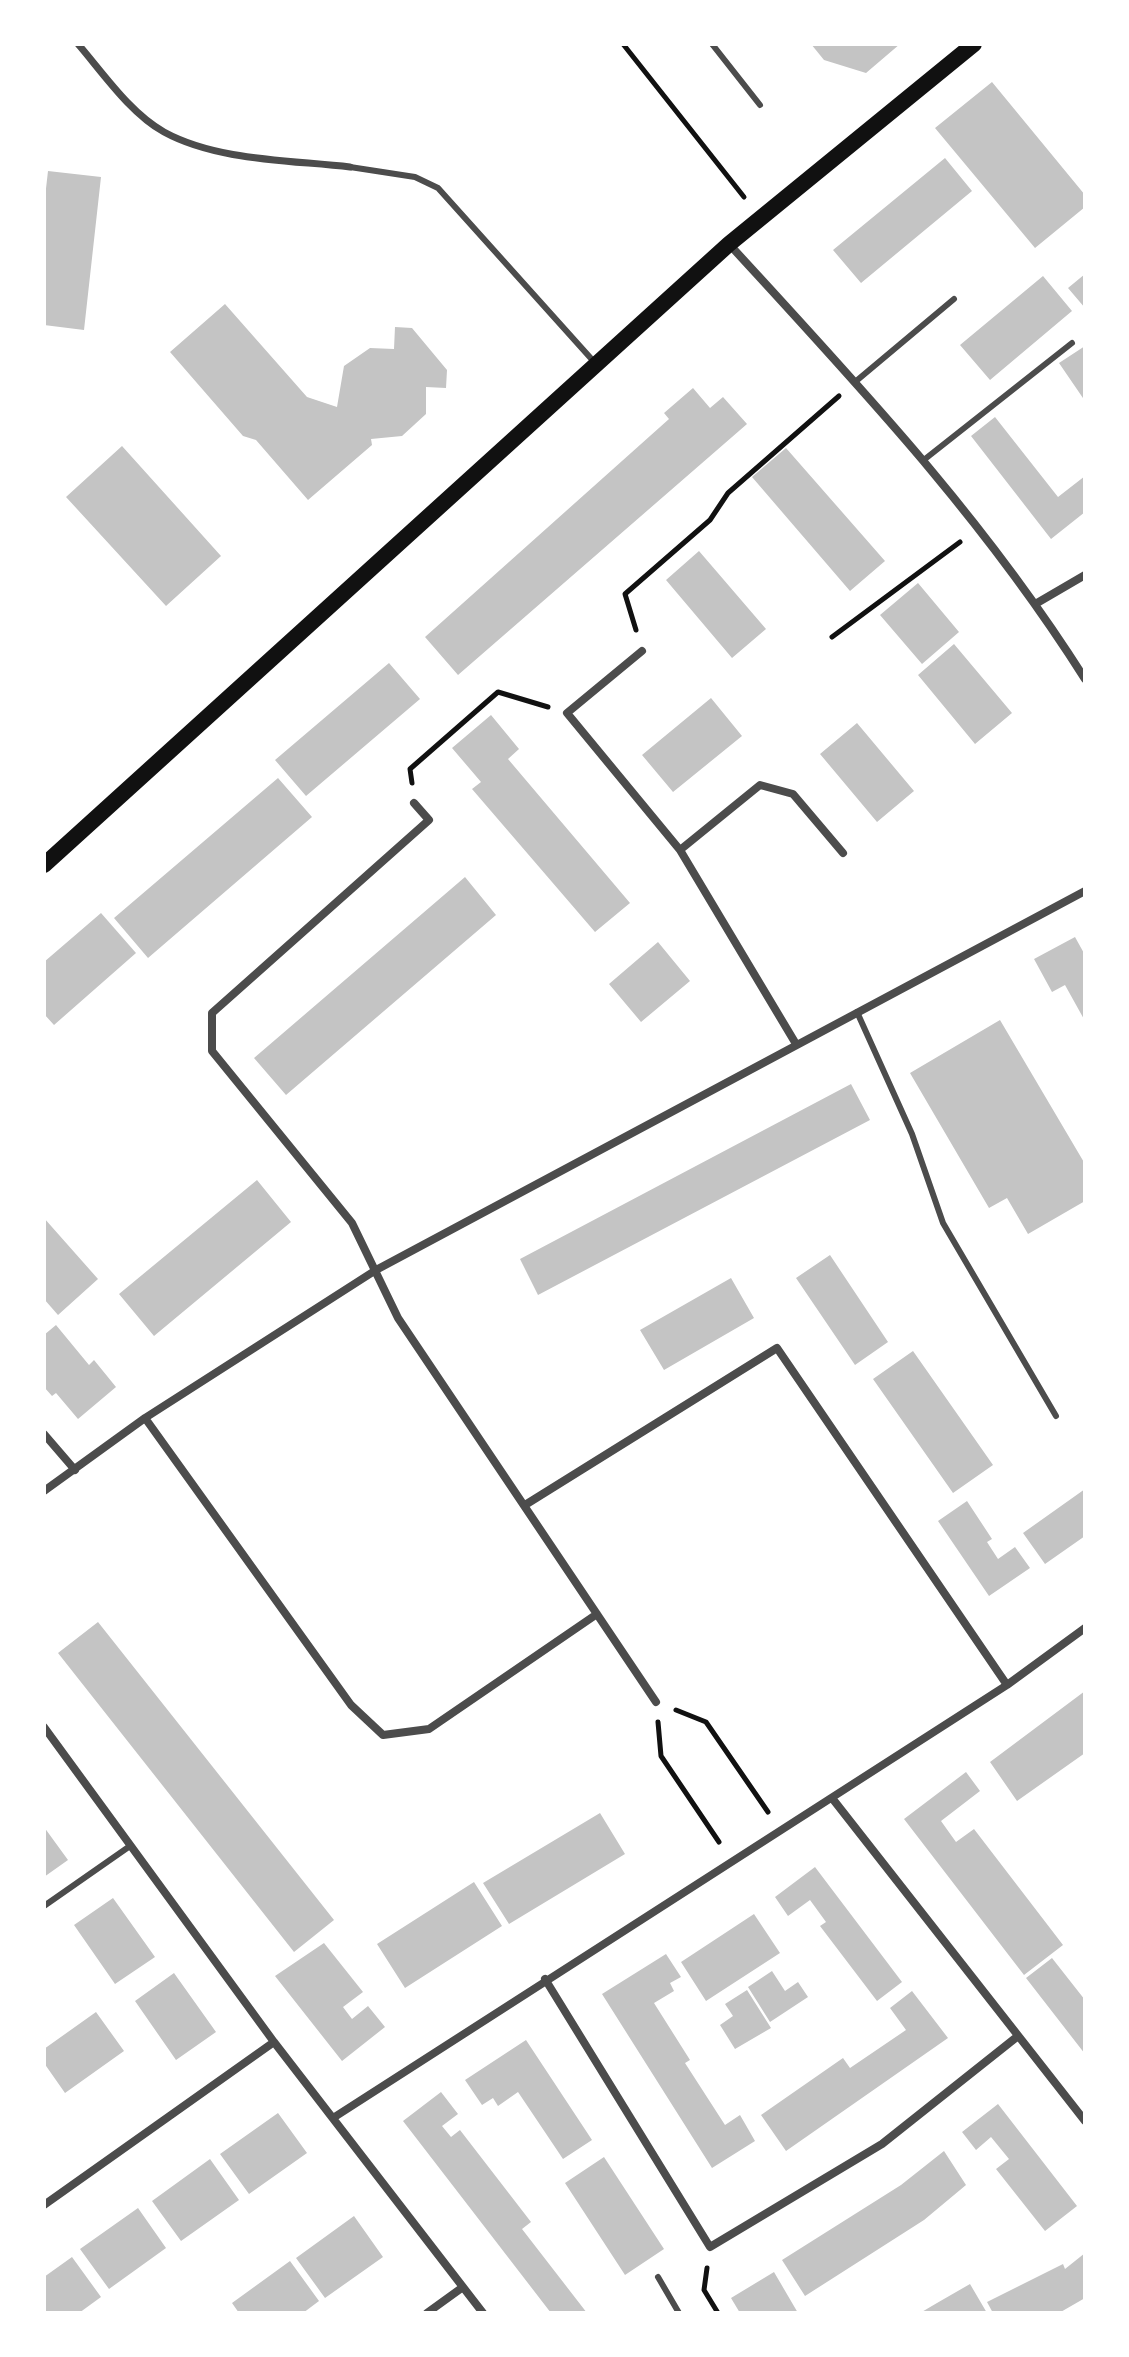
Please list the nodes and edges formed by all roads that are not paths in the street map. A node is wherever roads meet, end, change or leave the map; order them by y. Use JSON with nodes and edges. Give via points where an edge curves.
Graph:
{"nodes":[{"id":1,"x":78,"y":44,"type":"edge"},
{"id":2,"x":712,"y":44,"type":"edge"},
{"id":3,"x":974,"y":44,"type":"edge"},
{"id":4,"x":760,"y":105,"type":"dead end"},
{"id":5,"x":350,"y":167,"type":"joint"},
{"id":6,"x":729,"y":244,"type":"junction"},
{"id":7,"x":954,"y":299,"type":"dead end"},
{"id":8,"x":1072,"y":343,"type":"dead end"},
{"id":9,"x":596,"y":364,"type":"junction"},
{"id":10,"x":855,"y":382,"type":"junction"},
{"id":11,"x":925,"y":459,"type":"junction"},
{"id":12,"x":1085,"y":575,"type":"edge"},
{"id":13,"x":1037,"y":603,"type":"junction"},
{"id":14,"x":642,"y":651,"type":"road end"},
{"id":15,"x":1085,"y":679,"type":"edge"},
{"id":16,"x":414,"y":803,"type":"road end"},
{"id":17,"x":680,"y":850,"type":"junction"},
{"id":18,"x":843,"y":853,"type":"dead end"},
{"id":19,"x":44,"y":865,"type":"edge"},
{"id":20,"x":1085,"y":891,"type":"edge"},
{"id":21,"x":857,"y":1012,"type":"junction"},
{"id":22,"x":796,"y":1044,"type":"junction"},
{"id":23,"x":376,"y":1270,"type":"junction"},
{"id":24,"x":1056,"y":1416,"type":"dead end"},
{"id":25,"x":145,"y":1418,"type":"junction"},
{"id":26,"x":44,"y":1434,"type":"edge"},
{"id":27,"x":75,"y":1470,"type":"junction"},
{"id":28,"x":44,"y":1491,"type":"edge"},
{"id":29,"x":525,"y":1505,"type":"junction"},
{"id":30,"x":597,"y":1614,"type":"junction"},
{"id":31,"x":1085,"y":1628,"type":"edge"},
{"id":32,"x":1007,"y":1685,"type":"junction"},
{"id":33,"x":656,"y":1702,"type":"road end"},
{"id":34,"x":44,"y":1727,"type":"edge"},
{"id":35,"x":832,"y":1798,"type":"junction"},
{"id":36,"x":130,"y":1846,"type":"junction"},
{"id":37,"x":44,"y":1906,"type":"edge"},
{"id":38,"x":545,"y":1979,"type":"junction"},
{"id":39,"x":1018,"y":2036,"type":"junction"},
{"id":40,"x":274,"y":2042,"type":"junction"},
{"id":41,"x":333,"y":2118,"type":"junction"},
{"id":42,"x":1085,"y":2121,"type":"edge"},
{"id":43,"x":44,"y":2205,"type":"edge"},
{"id":44,"x":658,"y":2277,"type":"dead end"},
{"id":45,"x":463,"y":2287,"type":"junction"},
{"id":46,"x":427,"y":2313,"type":"edge"},
{"id":47,"x":483,"y":2313,"type":"edge"},
{"id":48,"x":679,"y":2313,"type":"edge"}],
"edges":[{"from":1,"to":5,"type":"street","via":[[162,131],[203,149]]},
{"from":2,"to":4,"type":"lane"},
{"from":3,"to":6,"type":"main road"},
{"from":5,"to":9,"type":"lane","via":[[415,177],[438,188]]},
{"from":6,"to":9,"type":"main road"},
{"from":6,"to":10,"type":"street"},
{"from":7,"to":10,"type":"lane"},
{"from":8,"to":11,"type":"lane"},
{"from":9,"to":19,"type":"main road"},
{"from":10,"to":11,"type":"street"},
{"from":11,"to":13,"type":"street"},
{"from":12,"to":13,"type":"street"},
{"from":13,"to":15,"type":"street"},
{"from":14,"to":17,"type":"street","via":[[567,713]]},
{"from":16,"to":23,"type":"street","via":[[429,820],[212,1013],[212,1051],[352,1223]]},
{"from":17,"to":18,"type":"street","via":[[760,785],[793,794]]},
{"from":17,"to":22,"type":"street"},
{"from":20,"to":21,"type":"street"},
{"from":21,"to":22,"type":"street"},
{"from":21,"to":24,"type":"lane","via":[[912,1134],[943,1223]]},
{"from":22,"to":23,"type":"street"},
{"from":23,"to":25,"type":"street"},
{"from":23,"to":29,"type":"street","via":[[398,1318]]},
{"from":25,"to":27,"type":"street"},
{"from":25,"to":30,"type":"street","via":[[351,1705],[383,1735],[429,1729]]},
{"from":26,"to":27,"type":"street"},
{"from":27,"to":28,"type":"street"},
{"from":29,"to":30,"type":"street"},
{"from":29,"to":32,"type":"street","via":[[777,1348]]},
{"from":30,"to":33,"type":"street"},
{"from":31,"to":32,"type":"street"},
{"from":32,"to":35,"type":"street"},
{"from":34,"to":36,"type":"street"},
{"from":35,"to":38,"type":"street"},
{"from":35,"to":39,"type":"street"},
{"from":36,"to":37,"type":"lane"},
{"from":36,"to":40,"type":"street"},
{"from":38,"to":39,"type":"street","via":[[710,2247],[882,2144]]},
{"from":38,"to":41,"type":"street"},
{"from":39,"to":42,"type":"street"},
{"from":40,"to":41,"type":"street"},
{"from":40,"to":43,"type":"street"},
{"from":41,"to":45,"type":"street"},
{"from":44,"to":48,"type":"lane"},
{"from":45,"to":46,"type":"street"},
{"from":45,"to":47,"type":"street"}]}
